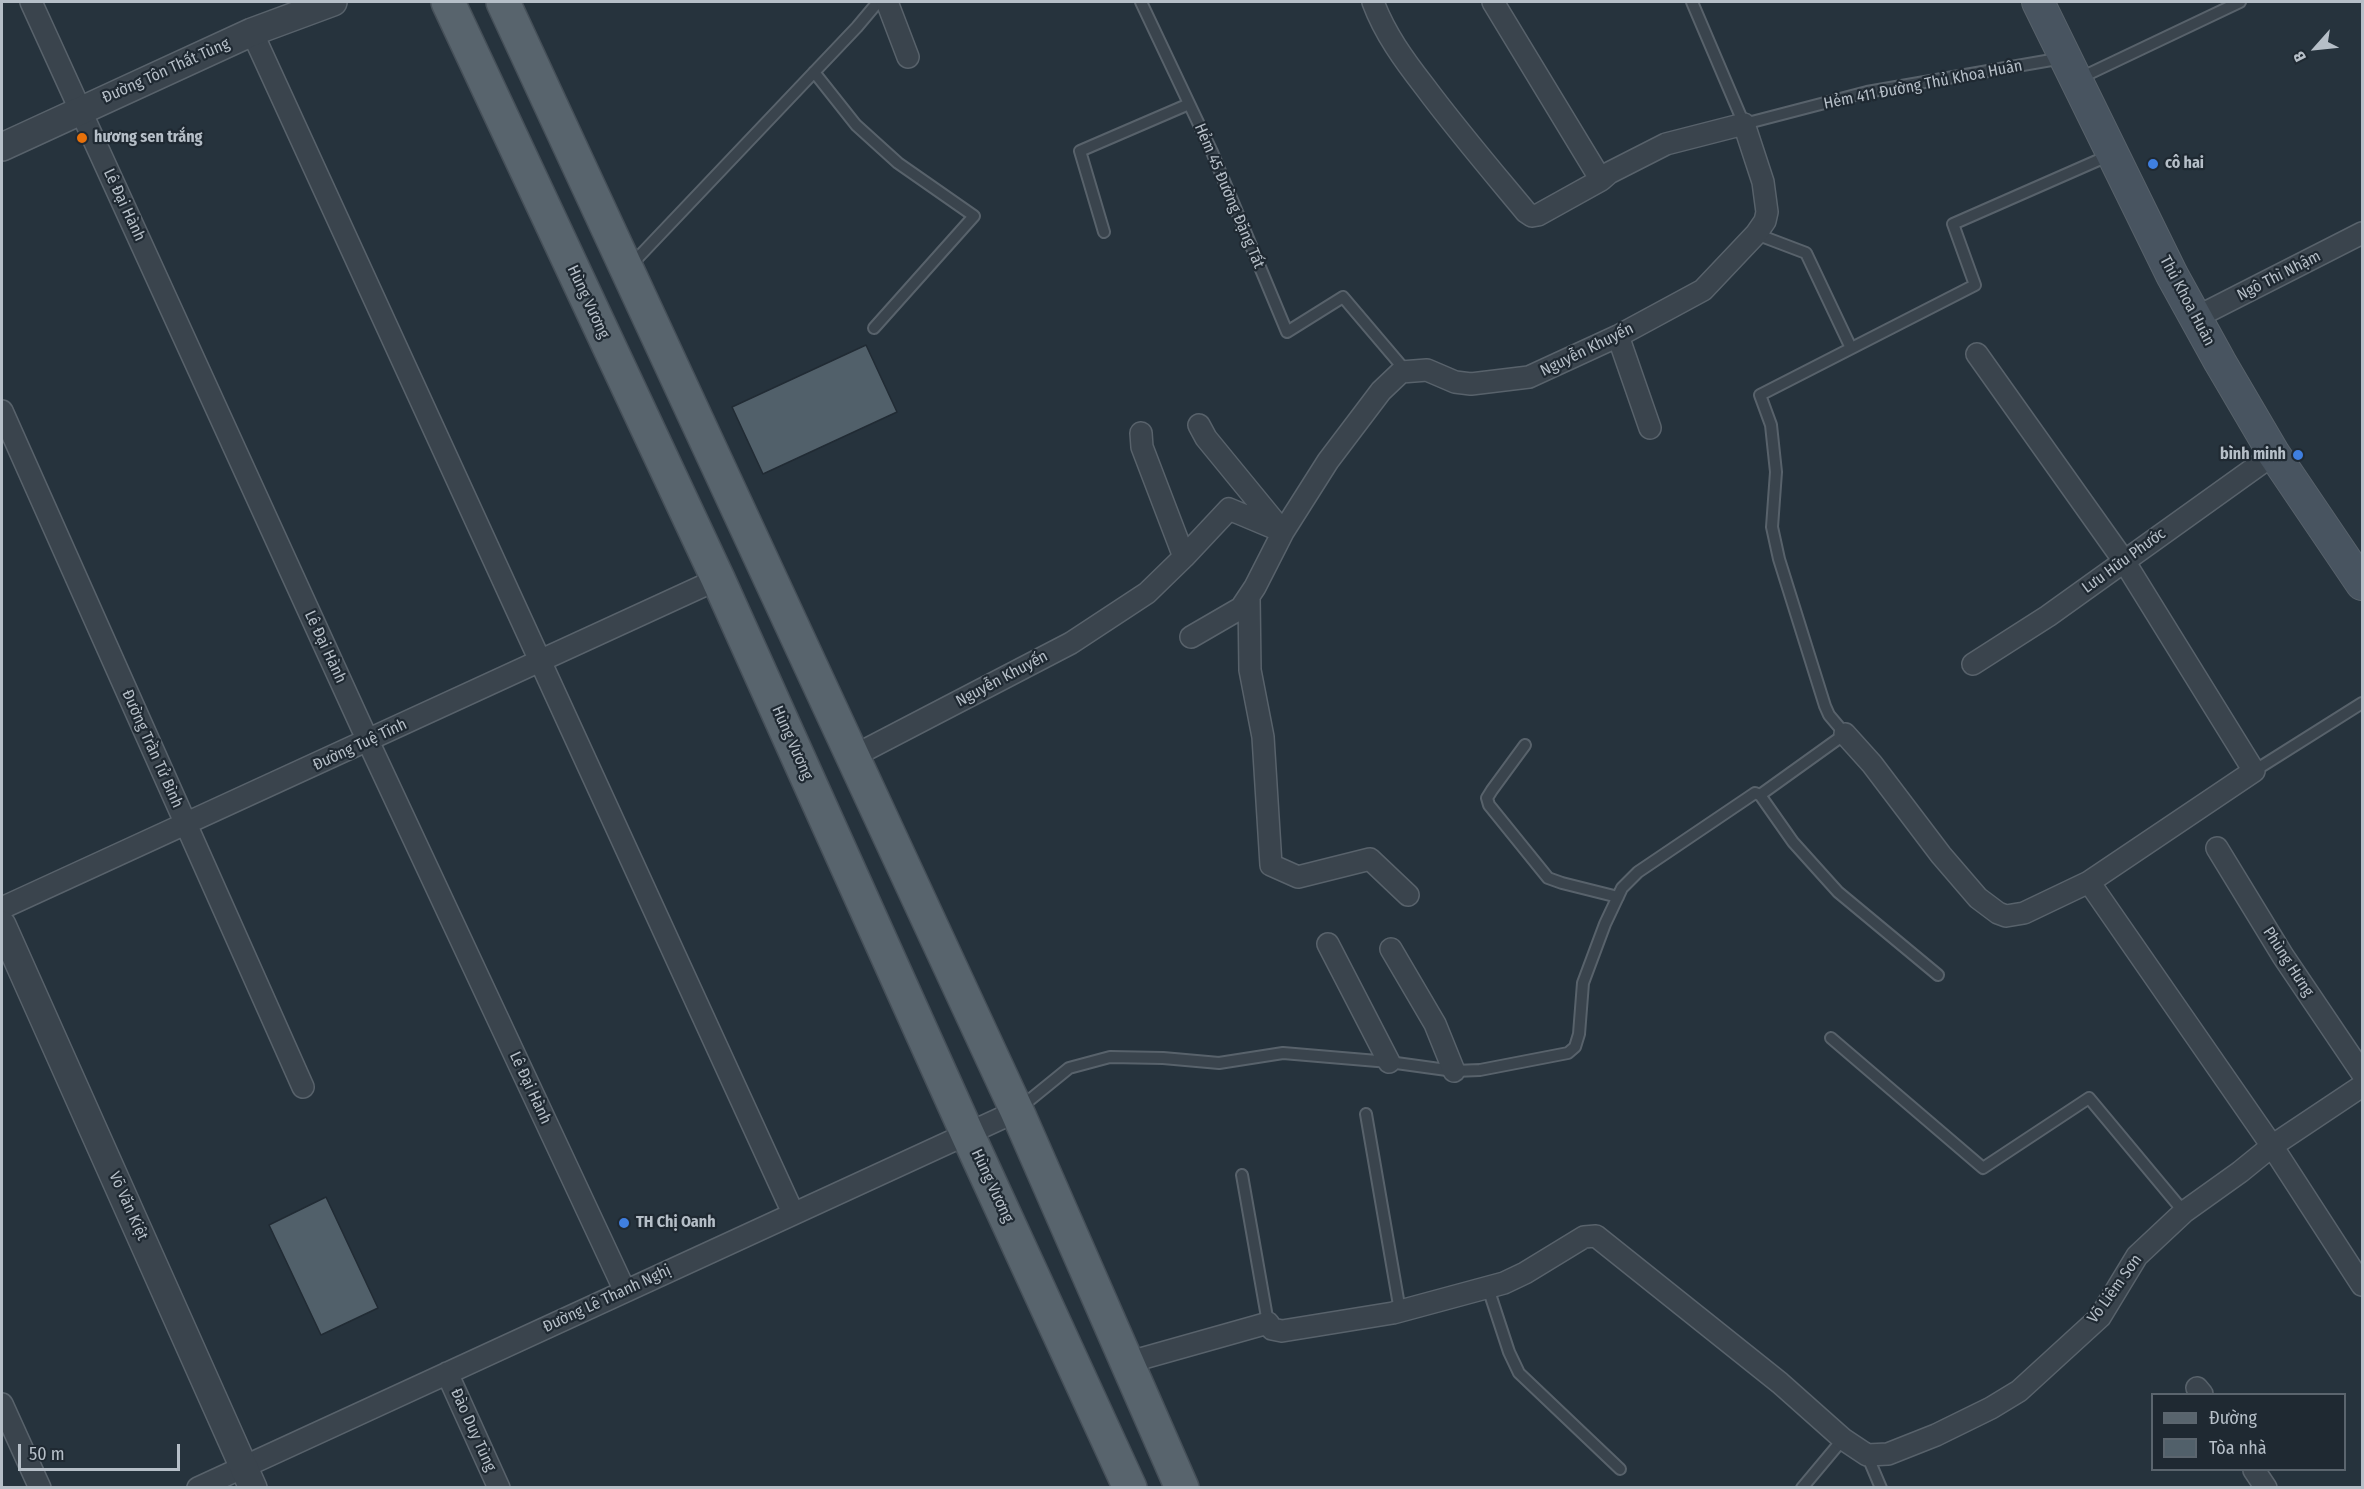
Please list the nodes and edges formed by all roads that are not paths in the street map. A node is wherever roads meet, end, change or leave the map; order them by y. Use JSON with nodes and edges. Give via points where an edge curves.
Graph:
{"nodes":[{"id":1,"x":31,"y":2,"type":"edge"},
{"id":2,"x":333,"y":2,"type":"edge"},
{"id":3,"x":448,"y":2,"type":"edge"},
{"id":4,"x":503,"y":2,"type":"edge"},
{"id":5,"x":878,"y":2,"type":"edge"},
{"id":6,"x":887,"y":2,"type":"edge"},
{"id":7,"x":1141,"y":2,"type":"edge"},
{"id":8,"x":1373,"y":2,"type":"edge"},
{"id":9,"x":1493,"y":2,"type":"edge"},
{"id":10,"x":1692,"y":2,"type":"edge"},
{"id":11,"x":2038,"y":2,"type":"edge"},
{"id":12,"x":2240,"y":2,"type":"edge"},
{"id":13,"x":252,"y":32,"type":"junction"},
{"id":14,"x":908,"y":57,"type":"dead end"},
{"id":15,"x":2072,"y":68,"type":"junction"},
{"id":16,"x":814,"y":72,"type":"junction"},
{"id":17,"x":1189,"y":104,"type":"junction"},
{"id":18,"x":80,"y":110,"type":"junction"},
{"id":19,"x":1744,"y":124,"type":"junction"},
{"id":20,"x":2,"y":147,"type":"edge"},
{"id":21,"x":2113,"y":153,"type":"junction"},
{"id":22,"x":1601,"y":180,"type":"junction"},
{"id":23,"x":1104,"y":232,"type":"dead end"},
{"id":24,"x":2362,"y":233,"type":"edge"},
{"id":25,"x":1756,"y":234,"type":"junction"},
{"id":26,"x":627,"y":268,"type":"junction"},
{"id":27,"x":2195,"y":318,"type":"junction"},
{"id":28,"x":874,"y":328,"type":"dead end"},
{"id":29,"x":1618,"y":336,"type":"junction"},
{"id":30,"x":1851,"y":348,"type":"junction"},
{"id":31,"x":1977,"y":354,"type":"dead end"},
{"id":32,"x":1405,"y":370,"type":"junction"},
{"id":33,"x":2,"y":411,"type":"edge"},
{"id":34,"x":1199,"y":425,"type":"dead end"},
{"id":35,"x":1650,"y":428,"type":"dead end"},
{"id":36,"x":1141,"y":433,"type":"dead end"},
{"id":37,"x":2274,"y":454,"type":"junction"},
{"id":38,"x":1283,"y":531,"type":"junction"},
{"id":39,"x":1184,"y":557,"type":"junction"},
{"id":40,"x":2124,"y":561,"type":"junction"},
{"id":41,"x":718,"y":579,"type":"junction"},
{"id":42,"x":2362,"y":584,"type":"edge"},
{"id":43,"x":1249,"y":597,"type":"junction"},
{"id":44,"x":1191,"y":637,"type":"dead end"},
{"id":45,"x":541,"y":662,"type":"junction"},
{"id":46,"x":1973,"y":664,"type":"dead end"},
{"id":47,"x":2362,"y":703,"type":"edge"},
{"id":48,"x":1845,"y":734,"type":"junction"},
{"id":49,"x":368,"y":741,"type":"junction"},
{"id":50,"x":1525,"y":745,"type":"dead end"},
{"id":51,"x":852,"y":757,"type":"junction"},
{"id":52,"x":2254,"y":771,"type":"junction"},
{"id":53,"x":1760,"y":795,"type":"junction"},
{"id":54,"x":185,"y":824,"type":"junction"},
{"id":55,"x":2217,"y":848,"type":"dead end"},
{"id":56,"x":2089,"y":882,"type":"junction"},
{"id":57,"x":1408,"y":895,"type":"dead end"},
{"id":58,"x":1618,"y":897,"type":"junction"},
{"id":59,"x":2,"y":908,"type":"edge"},
{"id":60,"x":2,"y":925,"type":"edge"},
{"id":61,"x":1328,"y":944,"type":"dead end"},
{"id":62,"x":1391,"y":949,"type":"dead end"},
{"id":63,"x":1938,"y":975,"type":"dead end"},
{"id":64,"x":1831,"y":1038,"type":"dead end"},
{"id":65,"x":1389,"y":1062,"type":"junction"},
{"id":66,"x":1454,"y":1071,"type":"junction"},
{"id":67,"x":2362,"y":1073,"type":"edge"},
{"id":68,"x":2362,"y":1086,"type":"edge"},
{"id":69,"x":303,"y":1087,"type":"dead end"},
{"id":70,"x":1017,"y":1111,"type":"junction"},
{"id":71,"x":1366,"y":1114,"type":"dead end"},
{"id":72,"x":967,"y":1133,"type":"junction"},
{"id":73,"x":2272,"y":1146,"type":"junction"},
{"id":74,"x":1242,"y":1175,"type":"dead end"},
{"id":75,"x":2184,"y":1212,"type":"junction"},
{"id":76,"x":793,"y":1214,"type":"junction"},
{"id":77,"x":2362,"y":1285,"type":"edge"},
{"id":78,"x":1488,"y":1288,"type":"junction"},
{"id":79,"x":625,"y":1291,"type":"junction"},
{"id":80,"x":1400,"y":1311,"type":"junction"},
{"id":81,"x":1268,"y":1323,"type":"junction"},
{"id":82,"x":1126,"y":1363,"type":"junction"},
{"id":83,"x":447,"y":1373,"type":"junction"},
{"id":84,"x":2,"y":1404,"type":"edge"},
{"id":85,"x":1843,"y":1439,"type":"junction"},
{"id":86,"x":1878,"y":1455,"type":"junction"},
{"id":87,"x":1620,"y":1469,"type":"dead end"},
{"id":88,"x":2255,"y":1471,"type":"edge"},
{"id":89,"x":249,"y":1477,"type":"edge"},
{"id":90,"x":40,"y":1488,"type":"edge"},
{"id":91,"x":198,"y":1488,"type":"edge"},
{"id":92,"x":499,"y":1488,"type":"edge"},
{"id":93,"x":1130,"y":1488,"type":"edge"},
{"id":94,"x":1182,"y":1488,"type":"edge"},
{"id":95,"x":1802,"y":1488,"type":"edge"},
{"id":96,"x":1881,"y":1488,"type":"edge"},
{"id":97,"x":2266,"y":1488,"type":"edge"}],
"edges":[{"from":1,"to":18,"type":"street","name":"Lê Đại Hành"},
{"from":2,"to":13,"type":"street","name":"Đường Tôn Thất Tùng"},
{"from":3,"to":41,"type":"main road","name":"Hùng Vương"},
{"from":4,"to":26,"type":"main road"},
{"from":5,"to":16,"type":"lane"},
{"from":6,"to":14,"type":"street"},
{"from":7,"to":17,"type":"lane","name":"Hẻm 45 Đường Đặng Tất"},
{"from":8,"to":22,"type":"street","via":[[1381,24],[1409,66],[1526,212],[1538,215]]},
{"from":9,"to":22,"type":"street"},
{"from":10,"to":19,"type":"lane"},
{"from":11,"to":15,"type":"main road","name":"Thủ Khoa Huân"},
{"from":12,"to":15,"type":"lane","name":"Hẻm 411 Đường Thủ Khoa Huân"},
{"from":13,"to":18,"type":"street","name":"Đường Tôn Thất Tùng"},
{"from":13,"to":45,"type":"street"},
{"from":15,"to":19,"type":"lane","name":"Hẻm 411 Đường Thủ Khoa Huân","via":[[1867,92]]},
{"from":15,"to":21,"type":"main road","name":"Thủ Khoa Huân"},
{"from":16,"to":26,"type":"lane"},
{"from":16,"to":28,"type":"lane","via":[[856,125],[898,163],[974,216]]},
{"from":17,"to":23,"type":"lane","via":[[1080,151]]},
{"from":17,"to":32,"type":"lane","name":"Hẻm 45 Đường Đặng Tất","via":[[1287,332],[1343,297]]},
{"from":18,"to":20,"type":"street","name":"Đường Tôn Thất Tùng"},
{"from":18,"to":49,"type":"street","name":"Lê Đại Hành"},
{"from":19,"to":22,"type":"street","via":[[1666,144]]},
{"from":19,"to":25,"type":"street","name":"Nguyễn Khuyến","via":[[1766,197],[1765,221]]},
{"from":21,"to":27,"type":"main road","name":"Thủ Khoa Huân"},
{"from":21,"to":30,"type":"lane","via":[[1953,224],[1975,285]]},
{"from":24,"to":27,"type":"street","name":"Ngô Thì Nhậm"},
{"from":25,"to":29,"type":"street","name":"Nguyễn Khuyến","via":[[1703,290]]},
{"from":25,"to":30,"type":"lane","via":[[1806,253]]},
{"from":26,"to":51,"type":"main road"},
{"from":27,"to":37,"type":"main road","name":"Thủ Khoa Huân"},
{"from":29,"to":32,"type":"street","name":"Nguyễn Khuyến","via":[[1522,379],[1472,384],[1455,382],[1427,370]]},
{"from":29,"to":35,"type":"street"},
{"from":30,"to":48,"type":"lane","via":[[1760,394],[1771,425],[1776,472],[1772,527],[1779,560],[1825,706]]},
{"from":31,"to":40,"type":"street"},
{"from":32,"to":38,"type":"street","via":[[1388,383],[1341,443]]},
{"from":33,"to":54,"type":"street","name":"Đường Trần Tử Bình"},
{"from":34,"to":38,"type":"street"},
{"from":36,"to":39,"type":"street","via":[[1142,447]]},
{"from":37,"to":40,"type":"street","name":"Lưu Hữu Phước"},
{"from":37,"to":42,"type":"main road","name":"Thủ Khoa Huân"},
{"from":38,"to":39,"type":"street","name":"Nguyễn Khuyến","via":[[1229,509]]},
{"from":38,"to":43,"type":"street"},
{"from":39,"to":51,"type":"street","name":"Nguyễn Khuyến","via":[[1147,593],[1071,643]]},
{"from":40,"to":46,"type":"street","name":"Lưu Hữu Phước"},
{"from":40,"to":52,"type":"street"},
{"from":41,"to":45,"type":"street","name":"Đường Tuệ Tĩnh"},
{"from":41,"to":72,"type":"main road","name":"Hùng Vương"},
{"from":43,"to":44,"type":"street","via":[[1242,608]]},
{"from":43,"to":57,"type":"street","via":[[1250,670],[1263,737],[1271,865],[1298,877],[1370,859]]},
{"from":45,"to":49,"type":"street","name":"Đường Tuệ Tĩnh"},
{"from":45,"to":76,"type":"street"},
{"from":47,"to":52,"type":"lane"},
{"from":48,"to":53,"type":"lane"},
{"from":48,"to":56,"type":"street","via":[[1941,855],[1978,898],[1998,913],[2024,913]]},
{"from":49,"to":54,"type":"street","name":"Đường Tuệ Tĩnh"},
{"from":49,"to":79,"type":"street","name":"Lê Đại Hành"},
{"from":50,"to":58,"type":"lane","via":[[1487,798],[1489,806],[1548,878]]},
{"from":51,"to":70,"type":"main road"},
{"from":52,"to":56,"type":"street"},
{"from":53,"to":58,"type":"lane","via":[[1744,799],[1638,872]]},
{"from":53,"to":63,"type":"lane","via":[[1793,842],[1838,892]]},
{"from":54,"to":59,"type":"street","name":"Đường Tuệ Tĩnh"},
{"from":54,"to":69,"type":"street","name":"Đường Trần Tử Bình"},
{"from":55,"to":67,"type":"street","name":"Phùng Hưng","via":[[2283,956]]},
{"from":56,"to":73,"type":"street"},
{"from":58,"to":66,"type":"lane","via":[[1583,982],[1575,1047],[1568,1053],[1480,1070]]},
{"from":60,"to":89,"type":"street","name":"Võ Văn Kiệt"},
{"from":61,"to":65,"type":"street"},
{"from":62,"to":66,"type":"street","via":[[1436,1024]]},
{"from":64,"to":75,"type":"lane","via":[[1983,1168],[2089,1098]]},
{"from":65,"to":66,"type":"lane"},
{"from":65,"to":70,"type":"lane","via":[[1283,1053],[1219,1063],[1110,1057],[1068,1068]]},
{"from":68,"to":73,"type":"street","name":"Võ Liêm Sơn"},
{"from":70,"to":72,"type":"street","name":"Đường Lê Thanh Nghị"},
{"from":70,"to":82,"type":"main road"},
{"from":71,"to":80,"type":"lane"},
{"from":72,"to":76,"type":"street","name":"Đường Lê Thanh Nghị"},
{"from":72,"to":93,"type":"main road","name":"Hùng Vương"},
{"from":73,"to":75,"type":"street","name":"Võ Liêm Sơn"},
{"from":73,"to":77,"type":"street"},
{"from":74,"to":81,"type":"lane"},
{"from":75,"to":86,"type":"street","name":"Võ Liêm Sơn","via":[[2137,1256],[2100,1317],[2019,1391],[1936,1435]]},
{"from":76,"to":79,"type":"street","name":"Đường Lê Thanh Nghị"},
{"from":78,"to":80,"type":"street"},
{"from":78,"to":85,"type":"street","via":[[1518,1278],[1584,1238],[1596,1236],[1780,1383]]},
{"from":78,"to":87,"type":"lane","via":[[1519,1373]]},
{"from":79,"to":83,"type":"street","name":"Đường Lê Thanh Nghị"},
{"from":80,"to":81,"type":"street","via":[[1282,1331],[1272,1329]]},
{"from":81,"to":82,"type":"street"},
{"from":82,"to":94,"type":"main road"},
{"from":83,"to":89,"type":"street","name":"Đường Lê Thanh Nghị"},
{"from":83,"to":92,"type":"street","name":"Đào Duy Tùng"},
{"from":84,"to":90,"type":"street"},
{"from":85,"to":86,"type":"street"},
{"from":85,"to":95,"type":"lane"},
{"from":86,"to":96,"type":"lane"},
{"from":88,"to":97,"type":"street"},
{"from":89,"to":91,"type":"street","name":"Đường Lê Thanh Nghị"}]}
